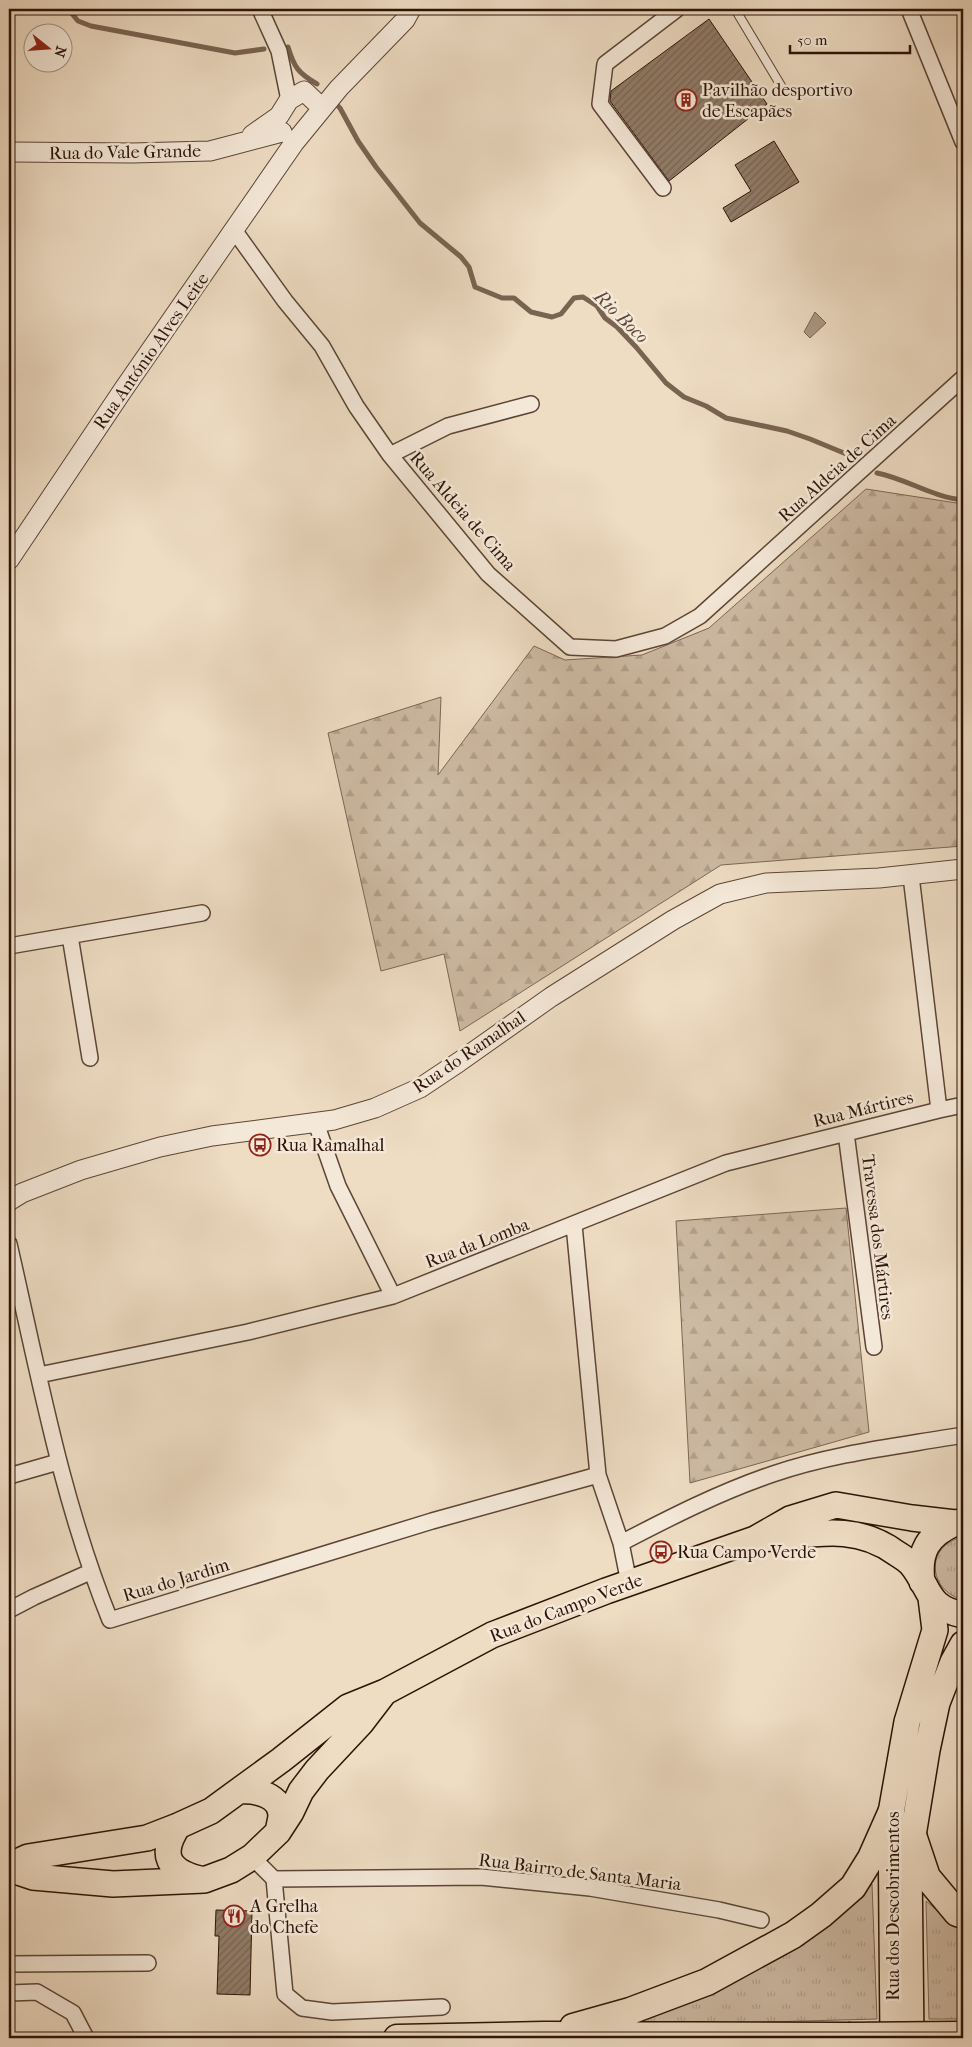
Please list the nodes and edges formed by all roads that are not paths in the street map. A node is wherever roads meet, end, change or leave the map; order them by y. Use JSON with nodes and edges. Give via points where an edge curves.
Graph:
{"nodes":[{"id":1,"x":260,"y":9,"type":"edge"},
{"id":2,"x":411,"y":9,"type":"edge"},
{"id":3,"x":677,"y":9,"type":"edge"},
{"id":4,"x":735,"y":9,"type":"edge"},
{"id":5,"x":909,"y":9,"type":"edge"},
{"id":6,"x":783,"y":89,"type":"dead end"},
{"id":7,"x":297,"y":96,"type":"junction"},
{"id":8,"x":322,"y":108,"type":"junction"},
{"id":9,"x":285,"y":130,"type":"junction"},
{"id":10,"x":963,"y":142,"type":"edge"},
{"id":11,"x":9,"y":152,"type":"edge"},
{"id":12,"x":662,"y":188,"type":"dead end"},
{"id":13,"x":234,"y":230,"type":"junction"},
{"id":14,"x":963,"y":378,"type":"edge"},
{"id":15,"x":531,"y":404,"type":"dead end"},
{"id":16,"x":390,"y":455,"type":"junction"},
{"id":17,"x":9,"y":560,"type":"edge"},
{"id":18,"x":963,"y":869,"type":"edge"},
{"id":19,"x":911,"y":876,"type":"junction"},
{"id":20,"x":202,"y":913,"type":"dead end"},
{"id":21,"x":70,"y":936,"type":"junction"},
{"id":22,"x":9,"y":946,"type":"edge"},
{"id":23,"x":90,"y":1058,"type":"dead end"},
{"id":24,"x":963,"y":1106,"type":"edge"},
{"id":25,"x":939,"y":1110,"type":"junction"},
{"id":26,"x":316,"y":1123,"type":"junction"},
{"id":27,"x":846,"y":1133,"type":"junction"},
{"id":28,"x":9,"y":1201,"type":"edge"},
{"id":29,"x":574,"y":1225,"type":"junction"},
{"id":30,"x":9,"y":1244,"type":"edge"},
{"id":31,"x":393,"y":1296,"type":"junction"},
{"id":32,"x":874,"y":1347,"type":"dead end"},
{"id":33,"x":39,"y":1375,"type":"junction"},
{"id":34,"x":963,"y":1435,"type":"edge"},
{"id":35,"x":58,"y":1462,"type":"junction"},
{"id":36,"x":598,"y":1475,"type":"junction"},
{"id":37,"x":9,"y":1476,"type":"edge"},
{"id":38,"x":959,"y":1522,"type":"edge"},
{"id":39,"x":755,"y":1539,"type":"junction"},
{"id":40,"x":621,"y":1543,"type":"junction"},
{"id":41,"x":90,"y":1572,"type":"junction"},
{"id":42,"x":629,"y":1583,"type":"junction"},
{"id":43,"x":927,"y":1590,"type":"junction"},
{"id":44,"x":9,"y":1610,"type":"edge"},
{"id":45,"x":963,"y":1614,"type":"edge"},
{"id":46,"x":963,"y":1644,"type":"edge"},
{"id":47,"x":385,"y":1692,"type":"junction"},
{"id":48,"x":240,"y":1791,"type":"junction"},
{"id":49,"x":891,"y":1813,"type":"junction"},
{"id":50,"x":178,"y":1826,"type":"junction"},
{"id":51,"x":278,"y":1832,"type":"junction"},
{"id":52,"x":914,"y":1838,"type":"junction"},
{"id":53,"x":252,"y":1857,"type":"junction"},
{"id":54,"x":9,"y":1868,"type":"edge"},
{"id":55,"x":274,"y":1879,"type":"junction"},
{"id":56,"x":204,"y":1880,"type":"junction"},
{"id":57,"x":963,"y":1915,"type":"edge"},
{"id":58,"x":761,"y":1920,"type":"dead end"},
{"id":59,"x":148,"y":1963,"type":"dead end"},
{"id":60,"x":9,"y":1964,"type":"edge"},
{"id":61,"x":9,"y":1992,"type":"edge"},
{"id":62,"x":442,"y":2007,"type":"dead end"},
{"id":63,"x":544,"y":2035,"type":"junction"},
{"id":64,"x":961,"y":2036,"type":"edge"},
{"id":65,"x":86,"y":2038,"type":"edge"},
{"id":66,"x":397,"y":2038,"type":"edge"},
{"id":67,"x":892,"y":2038,"type":"edge"},
{"id":68,"x":910,"y":2038,"type":"edge"}],
"edges":[{"from":1,"to":7,"type":"street"},
{"from":2,"to":8,"type":"street","name":"Rua António Alves Leite","via":[[405,20]]},
{"from":3,"to":12,"type":"street","via":[[605,64],[600,104]]},
{"from":4,"to":6,"type":"lane"},
{"from":5,"to":10,"type":"street"},
{"from":7,"to":8,"type":"street"},
{"from":7,"to":9,"type":"street","name":"Rua António Alves Leite"},
{"from":8,"to":9,"type":"street","name":"Rua António Alves Leite"},
{"from":9,"to":11,"type":"street","name":"Rua do Vale Grande","via":[[210,151]]},
{"from":9,"to":13,"type":"street","name":"Rua António Alves Leite"},
{"from":13,"to":16,"type":"street","name":"Rua Aldeia de Cima","via":[[322,346],[356,406]]},
{"from":13,"to":17,"type":"street","name":"Rua António Alves Leite"},
{"from":14,"to":16,"type":"street","name":"Rua Aldeia de Cima","via":[[700,616],[665,636],[616,649],[570,647],[488,574]]},
{"from":15,"to":16,"type":"street","via":[[448,426]]},
{"from":18,"to":19,"type":"street","name":"Rua do Ramalhal"},
{"from":19,"to":25,"type":"street","name":"Rua Mártires"},
{"from":19,"to":26,"type":"street","name":"Rua do Ramalhal","via":[[766,883],[720,894],[551,997],[420,1088],[349,1117]]},
{"from":20,"to":21,"type":"street"},
{"from":21,"to":22,"type":"street"},
{"from":21,"to":23,"type":"street"},
{"from":24,"to":25,"type":"street"},
{"from":25,"to":27,"type":"street","name":"Rua Mártires"},
{"from":26,"to":28,"type":"street","name":"Rua do Ramalhal","via":[[230,1133],[160,1147],[81,1170]]},
{"from":26,"to":31,"type":"street","via":[[338,1186]]},
{"from":27,"to":29,"type":"street","name":"Rua Mártires","via":[[726,1163]]},
{"from":27,"to":32,"type":"street","name":"Travessa dos Mártires"},
{"from":29,"to":31,"type":"street","name":"Rua da Lomba"},
{"from":29,"to":36,"type":"street"},
{"from":30,"to":33,"type":"street","name":"Rua do Jardim"},
{"from":31,"to":33,"type":"street","name":"Rua da Lomba","via":[[248,1332]]},
{"from":33,"to":35,"type":"street","name":"Rua do Jardim"},
{"from":34,"to":40,"type":"street","via":[[832,1457],[774,1473],[679,1513]]},
{"from":35,"to":37,"type":"street"},
{"from":35,"to":41,"type":"street","name":"Rua do Jardim"},
{"from":36,"to":40,"type":"street"},
{"from":36,"to":41,"type":"street","name":"Rua do Jardim","via":[[432,1521],[110,1620]]},
{"from":38,"to":39,"type":"main road","name":"Rua do Campo Verde","via":[[836,1505],[790,1518]]},
{"from":38,"to":43,"type":"main road","name":"Rua do Campo Verde","via":[[942,1529],[923,1552],[920,1566]]},
{"from":39,"to":42,"type":"main road","name":"Rua do Campo Verde"},
{"from":39,"to":43,"type":"main road","name":"Rua do Campo Verde","via":[[821,1532],[862,1535],[882,1542],[911,1563]]},
{"from":40,"to":42,"type":"street"},
{"from":41,"to":44,"type":"street"},
{"from":42,"to":47,"type":"main road","name":"Rua do Campo Verde","via":[[492,1635]]},
{"from":43,"to":45,"type":"main road","name":"Rua do Campo Verde","via":[[941,1607]]},
{"from":43,"to":49,"type":"main road","name":"Rua dos Descobrimentos","via":[[935,1630],[907,1722]]},
{"from":46,"to":52,"type":"main road","name":"Rua dos Descobrimentos","via":[[937,1703]]},
{"from":47,"to":48,"type":"main road","name":"Rua do Campo Verde","via":[[348,1707]]},
{"from":47,"to":51,"type":"main road","name":"Rua do Campo Verde","via":[[317,1770]]},
{"from":48,"to":50,"type":"main road","name":"Rua do Campo Verde","via":[[211,1811]]},
{"from":48,"to":51,"type":"main road","via":[[265,1793],[277,1804],[281,1815]]},
{"from":49,"to":63,"type":"highway","via":[[871,1858],[853,1887],[792,1935],[707,1982],[630,2011]]},
{"from":49,"to":67,"type":"main road","name":"Rua dos Descobrimentos"},
{"from":50,"to":54,"type":"main road","name":"Rua do Campo Verde","via":[[147,1838],[28,1857]]},
{"from":50,"to":56,"type":"main road","via":[[167,1849],[168,1858],[187,1876]]},
{"from":51,"to":53,"type":"main road","name":"Rua do Campo Verde"},
{"from":52,"to":57,"type":"highway","via":[[927,1877],[957,1913]]},
{"from":52,"to":68,"type":"main road","name":"Rua dos Descobrimentos","via":[[909,1860]]},
{"from":53,"to":55,"type":"street"},
{"from":53,"to":56,"type":"main road","name":"Rua do Campo Verde","via":[[231,1870]]},
{"from":54,"to":56,"type":"main road","name":"Rua do Campo Verde","via":[[33,1877],[113,1884]]},
{"from":55,"to":58,"type":"street","name":"Rua Bairro de Santa Maria","via":[[481,1877],[590,1888]]},
{"from":55,"to":62,"type":"street","via":[[285,1994],[302,2008],[332,2012]]},
{"from":59,"to":60,"type":"street"},
{"from":61,"to":65,"type":"street","via":[[37,1992],[73,2013]]},
{"from":63,"to":64,"type":"highway","bridge":true},
{"from":63,"to":66,"type":"highway"}]}
